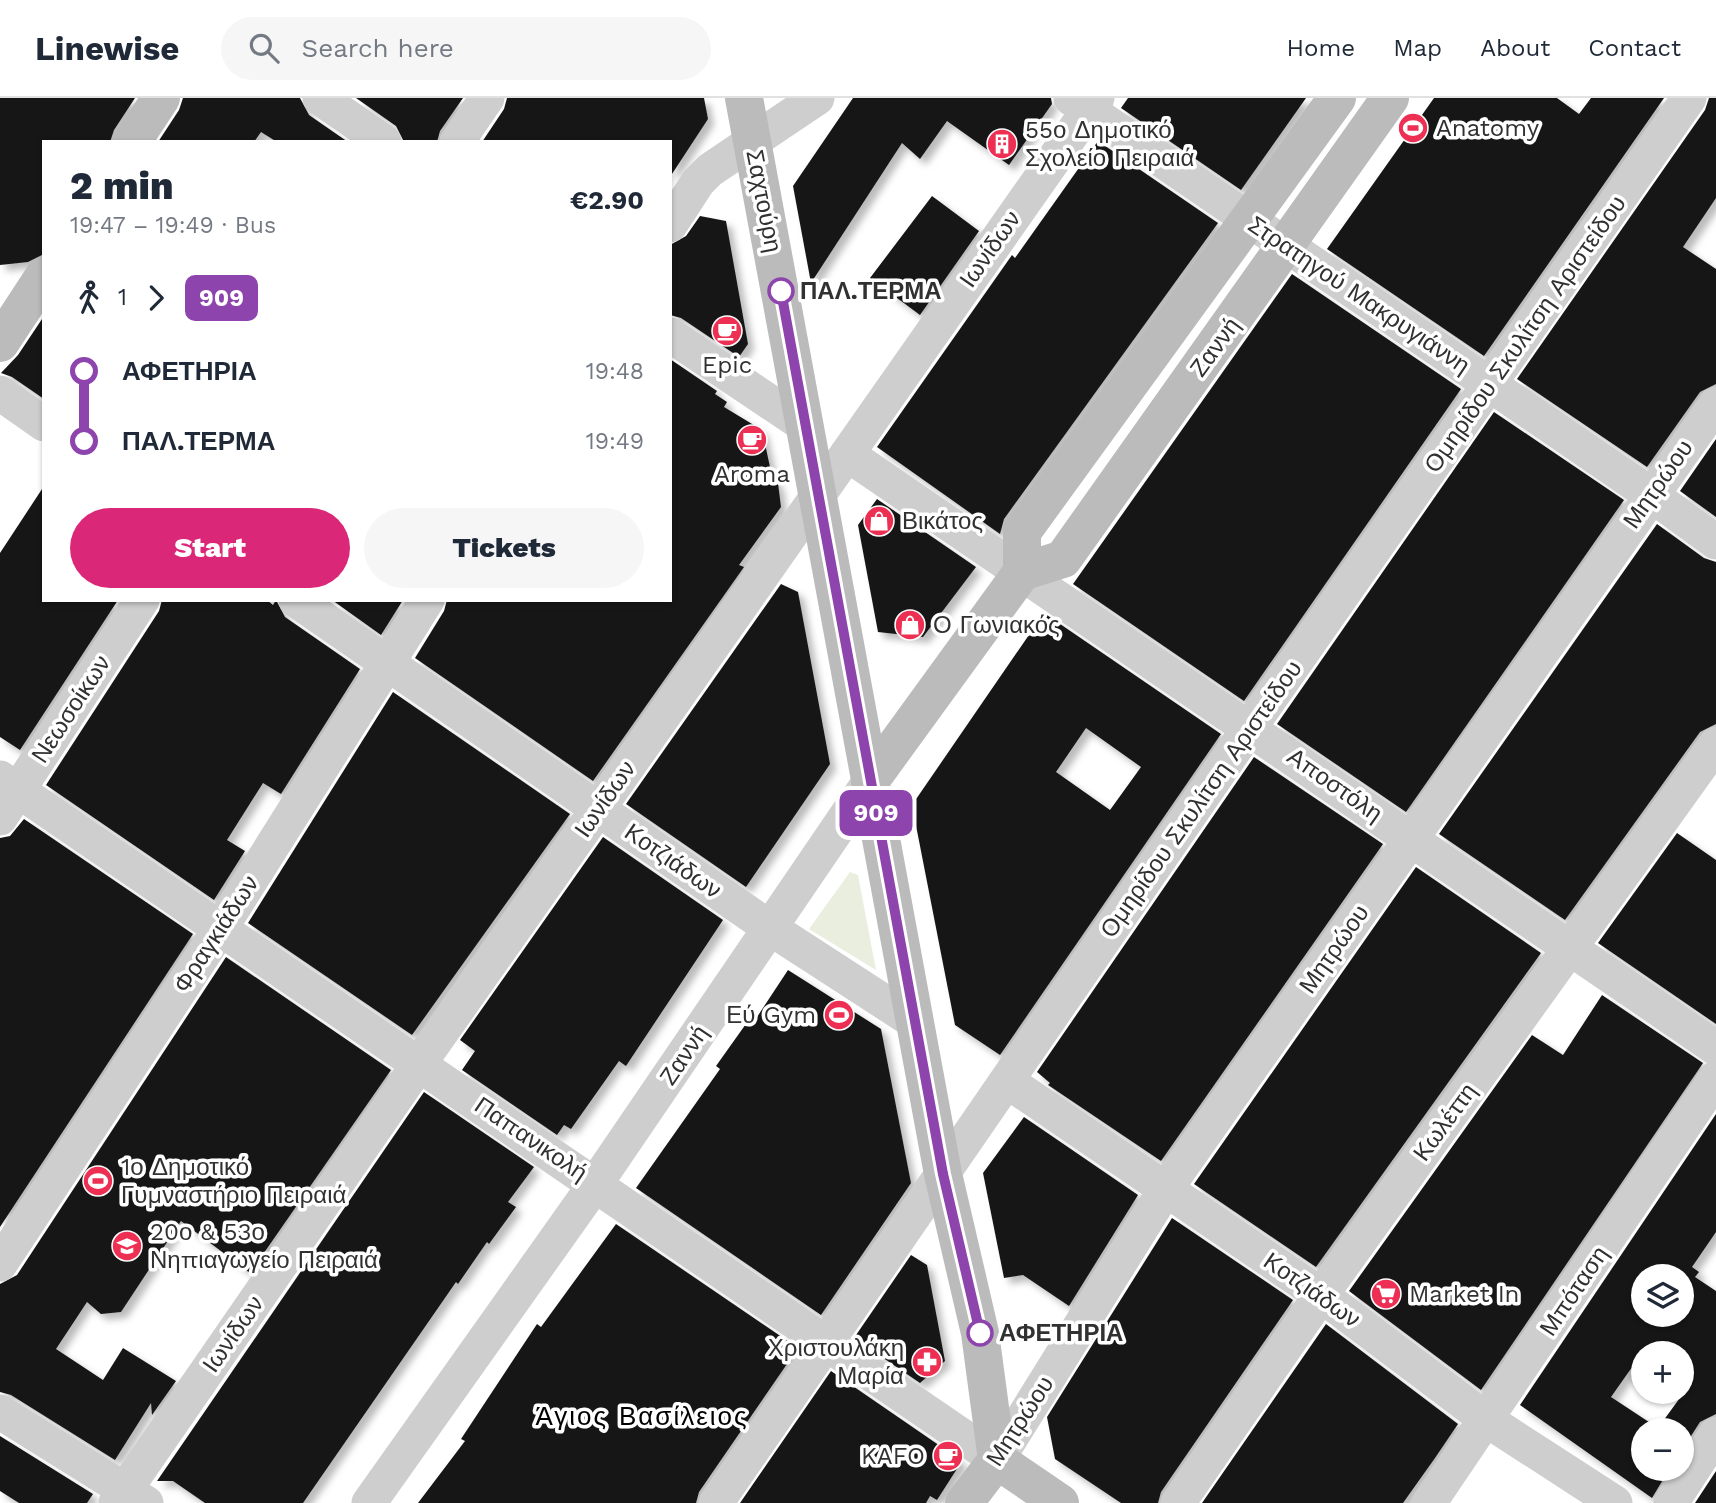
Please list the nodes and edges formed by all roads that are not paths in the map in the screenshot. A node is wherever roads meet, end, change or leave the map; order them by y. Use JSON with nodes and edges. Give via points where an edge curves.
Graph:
{"nodes":[{"id":1,"x":161,"y":98,"type":"edge"},
{"id":2,"x":320,"y":98,"type":"edge"},
{"id":3,"x":487,"y":98,"type":"edge"},
{"id":4,"x":744,"y":98,"type":"edge"},
{"id":5,"x":817,"y":98,"type":"edge"},
{"id":6,"x":1337,"y":98,"type":"edge"},
{"id":7,"x":1390,"y":98,"type":"edge"},
{"id":8,"x":1689,"y":98,"type":"edge"},
{"id":9,"x":1085,"y":102,"type":"edge"},
{"id":10,"x":133,"y":140,"type":"edge"},
{"id":11,"x":381,"y":140,"type":"edge"},
{"id":12,"x":458,"y":140,"type":"edge"},
{"id":13,"x":752,"y":140,"type":"junction"},
{"id":14,"x":1249,"y":220,"type":"junction"},
{"id":15,"x":672,"y":222,"type":"edge"},
{"id":16,"x":1286,"y":247,"type":"junction"},
{"id":17,"x":42,"y":279,"type":"edge"},
{"id":18,"x":672,"y":336,"type":"edge"},
{"id":19,"x":0,"y":343,"type":"edge"},
{"id":20,"x":1491,"y":385,"type":"junction"},
{"id":21,"x":0,"y":393,"type":"edge"},
{"id":22,"x":1716,"y":404,"type":"edge"},
{"id":23,"x":42,"y":423,"type":"edge"},
{"id":24,"x":804,"y":425,"type":"junction"},
{"id":25,"x":847,"y":454,"type":"junction"},
{"id":26,"x":1650,"y":494,"type":"junction"},
{"id":27,"x":818,"y":498,"type":"junction"},
{"id":28,"x":1716,"y":542,"type":"edge"},
{"id":29,"x":1022,"y":572,"type":"junction"},
{"id":30,"x":141,"y":602,"type":"edge"},
{"id":31,"x":299,"y":602,"type":"edge"},
{"id":32,"x":426,"y":602,"type":"edge"},
{"id":33,"x":386,"y":663,"type":"junction"},
{"id":34,"x":1251,"y":727,"type":"junction"},
{"id":35,"x":1716,"y":744,"type":"edge"},
{"id":36,"x":870,"y":781,"type":"junction"},
{"id":37,"x":6,"y":796,"type":"edge"},
{"id":38,"x":598,"y":809,"type":"junction"},
{"id":39,"x":1412,"y":838,"type":"junction"},
{"id":40,"x":770,"y":928,"type":"junction"},
{"id":41,"x":220,"y":929,"type":"junction"},
{"id":42,"x":1571,"y":948,"type":"junction"},
{"id":43,"x":915,"y":1022,"type":"junction"},
{"id":44,"x":1716,"y":1048,"type":"edge"},
{"id":45,"x":419,"y":1064,"type":"junction"},
{"id":46,"x":1716,"y":1078,"type":"edge"},
{"id":47,"x":1007,"y":1081,"type":"junction"},
{"id":48,"x":943,"y":1174,"type":"junction"},
{"id":49,"x":596,"y":1183,"type":"junction"},
{"id":50,"x":1165,"y":1190,"type":"junction"},
{"id":51,"x":0,"y":1264,"type":"edge"},
{"id":52,"x":1321,"y":1295,"type":"junction"},
{"id":53,"x":829,"y":1343,"type":"junction"},
{"id":54,"x":0,"y":1412,"type":"edge"},
{"id":55,"x":1488,"y":1420,"type":"junction"},
{"id":56,"x":1716,"y":1434,"type":"edge"},
{"id":57,"x":997,"y":1460,"type":"junction"},
{"id":58,"x":129,"y":1499,"type":"edge"},
{"id":59,"x":369,"y":1503,"type":"edge"},
{"id":60,"x":716,"y":1503,"type":"edge"},
{"id":61,"x":964,"y":1503,"type":"edge"},
{"id":62,"x":1060,"y":1503,"type":"edge"},
{"id":63,"x":1178,"y":1503,"type":"edge"},
{"id":64,"x":1429,"y":1503,"type":"edge"},
{"id":65,"x":1615,"y":1503,"type":"edge"},
{"id":66,"x":1671,"y":1503,"type":"edge"}],
"edges":[{"from":1,"to":10,"type":"street"},
{"from":2,"to":11,"type":"street"},
{"from":3,"to":12,"type":"street"},
{"from":4,"to":13,"type":"street","name":"Σαχτούρη"},
{"from":5,"to":13,"type":"street"},
{"from":6,"to":14,"type":"street","name":"Ζαννή"},
{"from":7,"to":16,"type":"street","name":"Ζαννή"},
{"from":8,"to":20,"type":"street","name":"Ομηρίδου Σκυλίτση Αριστείδου"},
{"from":9,"to":14,"type":"street","name":"Στρατηγού Μακρυγιάννη"},
{"from":9,"to":25,"type":"street","name":"Ιωνίδων"},
{"from":13,"to":15,"type":"street","via":[[698,183]]},
{"from":13,"to":24,"type":"street","name":"Σαχτούρη"},
{"from":14,"to":16,"type":"street","name":"Στρατηγού Μακρυγιάννη"},
{"from":14,"to":29,"type":"street","name":"Ζαννή","via":[[1022,532]]},
{"from":16,"to":20,"type":"street","name":"Στρατηγού Μακρυγιάννη"},
{"from":16,"to":29,"type":"street","name":"Ζαννή","via":[[1063,559]]},
{"from":17,"to":19,"type":"street"},
{"from":18,"to":24,"type":"street"},
{"from":20,"to":26,"type":"street","name":"Στρατηγού Μακρυγιάννη"},
{"from":20,"to":34,"type":"street","name":"Ομηρίδου Σκυλίτση Αριστείδου"},
{"from":21,"to":23,"type":"street"},
{"from":22,"to":26,"type":"street","name":"Μητρώου"},
{"from":24,"to":27,"type":"street","name":"Σαχτούρη"},
{"from":25,"to":27,"type":"street","name":"Ιωνίδων"},
{"from":25,"to":29,"type":"street","name":"Αποστόλη"},
{"from":26,"to":28,"type":"street","name":"Στρατηγού Μακρυγιάννη"},
{"from":26,"to":39,"type":"street","name":"Μητρώου"},
{"from":27,"to":36,"type":"street","name":"Σαχτούρη"},
{"from":27,"to":38,"type":"street","name":"Ιωνίδων"},
{"from":29,"to":34,"type":"street","name":"Αποστόλη"},
{"from":29,"to":36,"type":"street","name":"Ζαννή"},
{"from":30,"to":37,"type":"street","name":"Νεωσοίκων"},
{"from":31,"to":33,"type":"street","name":"Κοτζιάδων"},
{"from":32,"to":33,"type":"street","name":"Φραγκιάδων"},
{"from":33,"to":38,"type":"street","name":"Κοτζιάδων"},
{"from":33,"to":41,"type":"street","name":"Φραγκιάδων"},
{"from":34,"to":39,"type":"street","name":"Αποστόλη"},
{"from":34,"to":47,"type":"street","name":"Ομηρίδου Σκυλίτση Αριστείδου"},
{"from":35,"to":42,"type":"street","name":"Κωλέττη"},
{"from":36,"to":40,"type":"street","name":"Ζαννή"},
{"from":36,"to":43,"type":"street","name":"Σαχτούρη"},
{"from":37,"to":41,"type":"street","name":"Παπανικολή"},
{"from":38,"to":40,"type":"street","name":"Κοτζιάδων"},
{"from":38,"to":45,"type":"street","name":"Ιωνίδων"},
{"from":39,"to":42,"type":"street","name":"Αποστόλη"},
{"from":39,"to":50,"type":"street","name":"Μητρώου"},
{"from":40,"to":43,"type":"street","name":"Κοτζιάδων"},
{"from":40,"to":49,"type":"street","name":"Ζαννή"},
{"from":41,"to":45,"type":"street","name":"Παπανικολή"},
{"from":41,"to":51,"type":"street","name":"Φραγκιάδων"},
{"from":42,"to":44,"type":"street","name":"Αποστόλη"},
{"from":42,"to":52,"type":"street","name":"Κωλέττη"},
{"from":43,"to":48,"type":"street","name":"Σαχτούρη"},
{"from":45,"to":49,"type":"street","name":"Παπανικολή"},
{"from":45,"to":58,"type":"street","name":"Ιωνίδων"},
{"from":46,"to":55,"type":"street","name":"Μπόταση"},
{"from":47,"to":48,"type":"street","name":"Ομηρίδου Σκυλίτση Αριστείδου"},
{"from":47,"to":50,"type":"street","name":"Κοτζιάδων"},
{"from":48,"to":53,"type":"street","name":"Ομηρίδου Σκυλίτση Αριστείδου"},
{"from":48,"to":57,"type":"street","name":"Σαχτούρη","via":[[980,1333]]},
{"from":49,"to":53,"type":"street","name":"Παπανικολή"},
{"from":49,"to":59,"type":"street","name":"Ζαννή"},
{"from":50,"to":52,"type":"street","name":"Κοτζιάδων"},
{"from":50,"to":57,"type":"street","name":"Μητρώου"},
{"from":52,"to":55,"type":"street","name":"Κοτζιάδων"},
{"from":52,"to":63,"type":"street","name":"Κωλέττη"},
{"from":53,"to":57,"type":"street","name":"Παπανικολή"},
{"from":53,"to":60,"type":"street","name":"Ομηρίδου Σκυλίτση Αριστείδου"},
{"from":54,"to":58,"type":"street"},
{"from":55,"to":64,"type":"street","name":"Μπόταση"},
{"from":55,"to":65,"type":"street","name":"Κοτζιάδων"},
{"from":56,"to":66,"type":"street"},
{"from":57,"to":61,"type":"street","name":"Μητρώου"},
{"from":57,"to":62,"type":"street","name":"Παπανικολή"}]}
